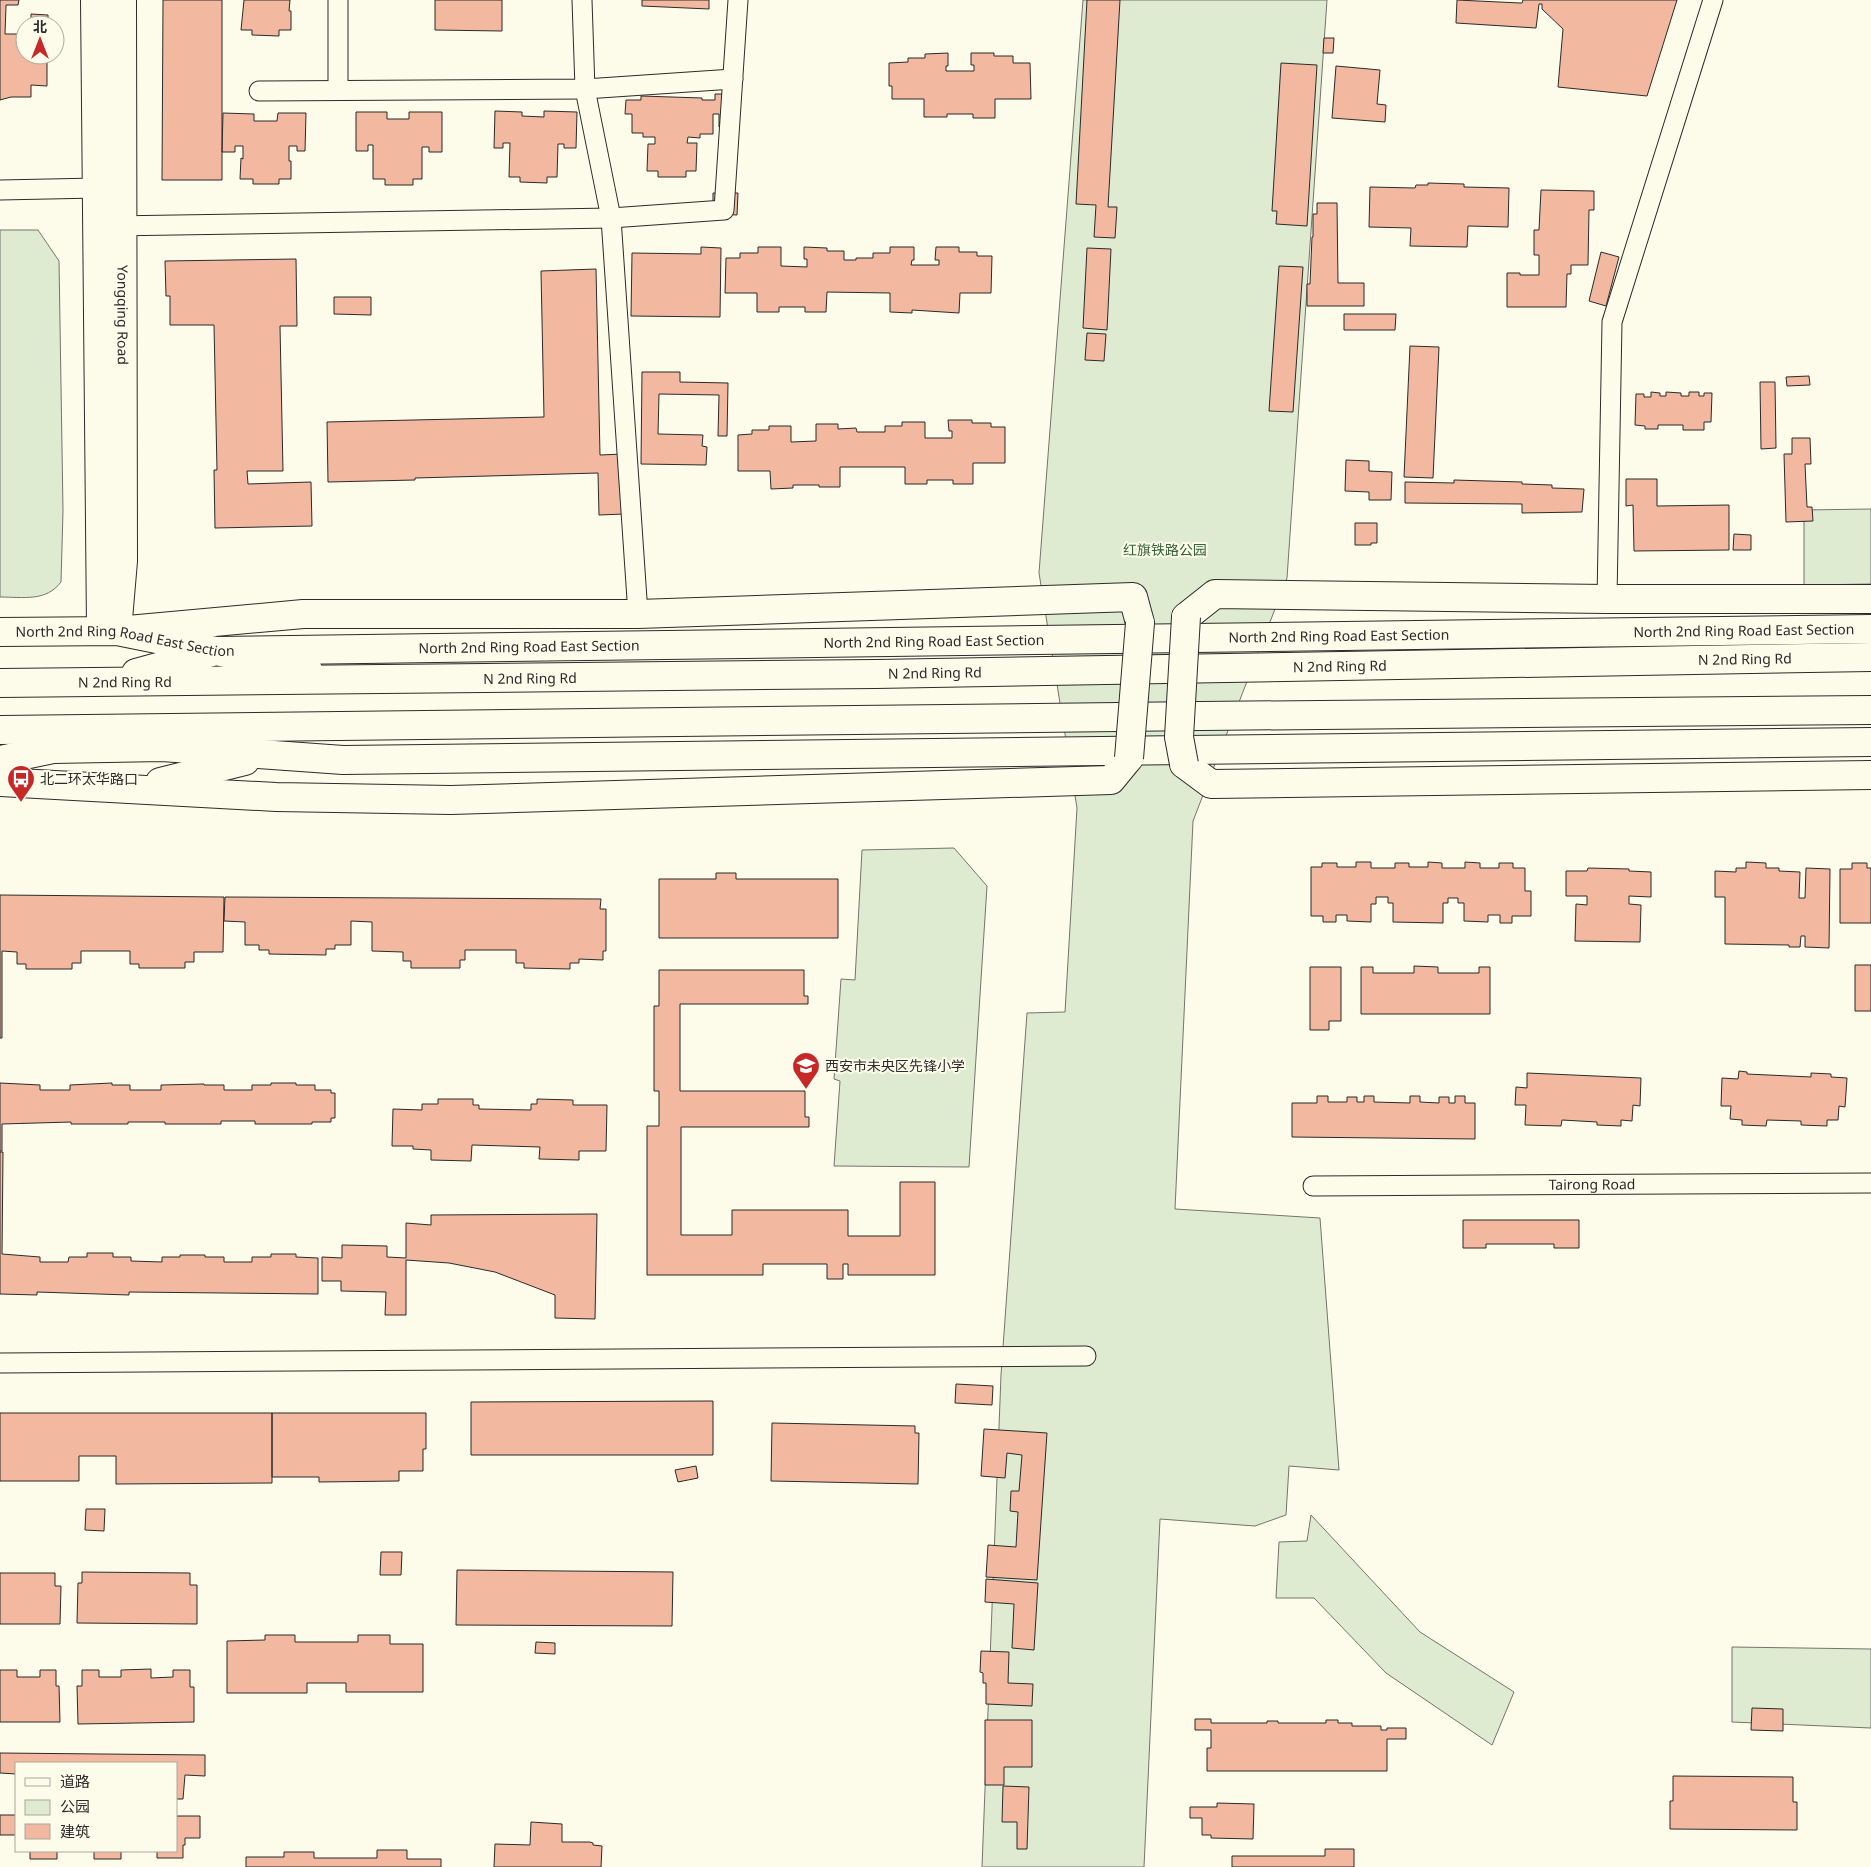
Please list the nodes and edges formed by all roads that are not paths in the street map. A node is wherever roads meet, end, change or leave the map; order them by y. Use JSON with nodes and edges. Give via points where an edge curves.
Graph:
{"nodes":[{"id":1,"x":96,"y":0,"type":"edge"},
{"id":2,"x":122,"y":0,"type":"edge"},
{"id":3,"x":338,"y":0,"type":"edge"},
{"id":4,"x":582,"y":0,"type":"edge"},
{"id":5,"x":738,"y":0,"type":"edge"},
{"id":6,"x":1713,"y":0,"type":"edge"},
{"id":7,"x":732,"y":79,"type":"junction"},
{"id":8,"x":585,"y":89,"type":"junction"},
{"id":9,"x":338,"y":90,"type":"junction"},
{"id":10,"x":259,"y":91,"type":"dead end"},
{"id":11,"x":97,"y":188,"type":"junction"},
{"id":12,"x":0,"y":190,"type":"edge"},
{"id":13,"x":610,"y":218,"type":"junction"},
{"id":14,"x":110,"y":226,"type":"junction"},
{"id":15,"x":1608,"y":599,"type":"junction"},
{"id":16,"x":1871,"y":600,"type":"edge"},
{"id":17,"x":638,"y":614,"type":"junction"},
{"id":18,"x":1871,"y":629,"type":"edge"},
{"id":19,"x":109,"y":631,"type":"junction"},
{"id":20,"x":0,"y":632,"type":"edge"},
{"id":21,"x":216,"y":651,"type":"junction"},
{"id":22,"x":1871,"y":657,"type":"edge"},
{"id":23,"x":358,"y":680,"type":"junction"},
{"id":24,"x":101,"y":682,"type":"junction"},
{"id":25,"x":0,"y":683,"type":"edge"},
{"id":26,"x":1871,"y":710,"type":"edge"},
{"id":27,"x":105,"y":729,"type":"junction"},
{"id":28,"x":0,"y":730,"type":"edge"},
{"id":29,"x":1871,"y":742,"type":"edge"},
{"id":30,"x":53,"y":748,"type":"junction"},
{"id":31,"x":162,"y":748,"type":"junction"},
{"id":32,"x":268,"y":755,"type":"junction"},
{"id":33,"x":0,"y":760,"type":"edge"},
{"id":34,"x":212,"y":769,"type":"junction"},
{"id":35,"x":1871,"y":775,"type":"edge"},
{"id":36,"x":0,"y":782,"type":"edge"},
{"id":37,"x":135,"y":789,"type":"junction"},
{"id":38,"x":276,"y":797,"type":"junction"},
{"id":39,"x":1871,"y":1183,"type":"edge"},
{"id":40,"x":1313,"y":1186,"type":"dead end"},
{"id":41,"x":1086,"y":1356,"type":"dead end"},
{"id":42,"x":0,"y":1363,"type":"edge"}],
"edges":[{"from":1,"to":11,"type":"main road","name":"Yongqing Road"},
{"from":2,"to":14,"type":"main road","name":"Yongqing Road"},
{"from":3,"to":9,"type":"street"},
{"from":4,"to":8,"type":"street"},
{"from":5,"to":7,"type":"street"},
{"from":6,"to":15,"type":"street","via":[[1612,322]]},
{"from":7,"to":8,"type":"street"},
{"from":7,"to":13,"type":"street","via":[[724,210]]},
{"from":8,"to":9,"type":"street"},
{"from":8,"to":13,"type":"street"},
{"from":9,"to":10,"type":"street"},
{"from":11,"to":12,"type":"street"},
{"from":11,"to":14,"type":"main road","name":"Yongqing Road"},
{"from":13,"to":14,"type":"street"},
{"from":13,"to":17,"type":"street"},
{"from":14,"to":19,"type":"main road","name":"Yongqing Road","via":[[123,561]]},
{"from":15,"to":16,"type":"main road"},
{"from":15,"to":35,"type":"main road","bridge":true,"via":[[1215,594],[1186,617],[1179,737],[1184,764],[1211,784]]},
{"from":17,"to":19,"type":"main road","via":[[303,614]]},
{"from":17,"to":38,"type":"main road","bridge":true,"via":[[1133,597],[1140,623],[1129,758],[1111,780],[451,800]]},
{"from":18,"to":21,"type":"main road","name":"North 2nd Ring Road East Section"},
{"from":19,"to":20,"type":"main road","name":"North 2nd Ring Road East Section"},
{"from":19,"to":21,"type":"main road","name":"North 2nd Ring Road East Section"},
{"from":21,"to":23,"type":"main road"},
{"from":21,"to":24,"type":"main road"},
{"from":22,"to":23,"type":"main road","name":"N 2nd Ring Rd"},
{"from":23,"to":24,"type":"main road","name":"N 2nd Ring Rd"},
{"from":24,"to":25,"type":"main road","name":"N 2nd Ring Rd"},
{"from":26,"to":27,"type":"main road"},
{"from":27,"to":28,"type":"main road"},
{"from":27,"to":30,"type":"main road"},
{"from":27,"to":31,"type":"main road"},
{"from":29,"to":32,"type":"main road","via":[[343,760]]},
{"from":30,"to":31,"type":"main road"},
{"from":30,"to":33,"type":"main road"},
{"from":31,"to":32,"type":"main road"},
{"from":31,"to":34,"type":"main road"},
{"from":32,"to":34,"type":"main road"},
{"from":34,"to":37,"type":"main road"},
{"from":34,"to":38,"type":"main road"},
{"from":36,"to":37,"type":"main road"},
{"from":37,"to":38,"type":"main road"},
{"from":39,"to":40,"type":"street","name":"Tairong Road"},
{"from":41,"to":42,"type":"street"}]}
